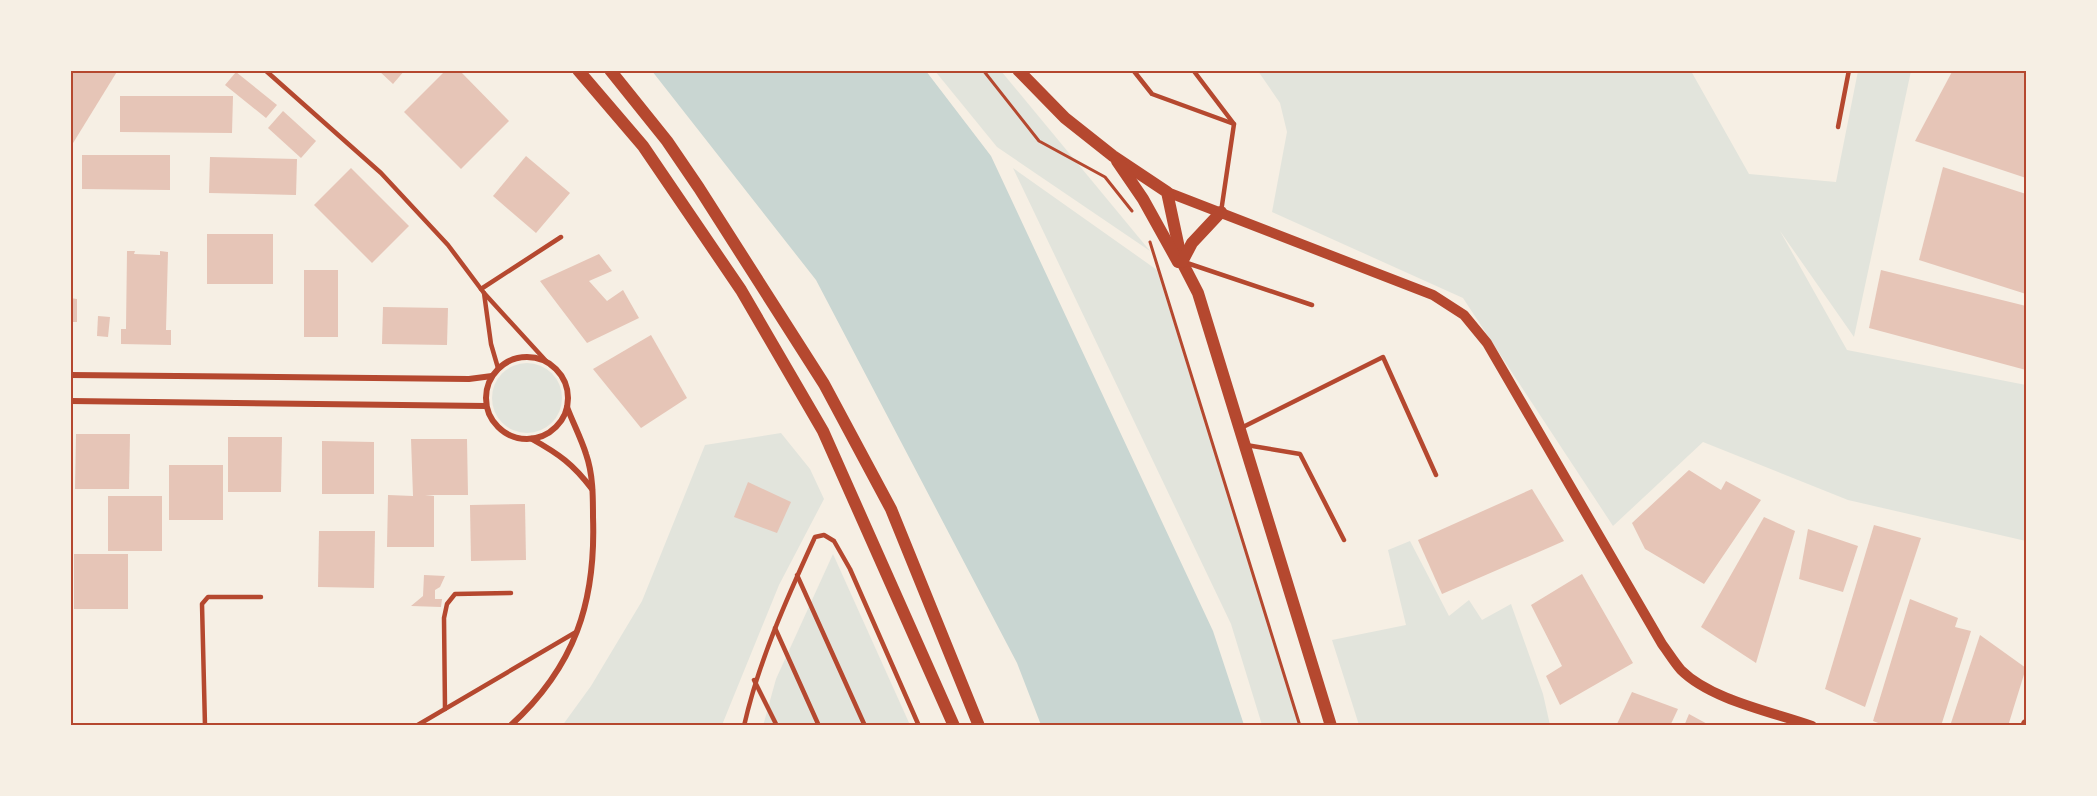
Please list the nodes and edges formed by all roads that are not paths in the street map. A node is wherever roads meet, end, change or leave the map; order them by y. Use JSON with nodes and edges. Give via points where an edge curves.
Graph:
{"nodes":[{"id":1,"x":265,"y":70,"type":"edge"},
{"id":2,"x":578,"y":70,"type":"edge"},
{"id":3,"x":610,"y":70,"type":"edge"},
{"id":4,"x":1018,"y":70,"type":"edge"},
{"id":5,"x":1133,"y":70,"type":"edge"},
{"id":6,"x":1193,"y":70,"type":"edge"},
{"id":7,"x":1849,"y":70,"type":"edge"},
{"id":8,"x":1234,"y":124,"type":"junction"},
{"id":9,"x":1838,"y":127,"type":"dead end"},
{"id":10,"x":1113,"y":156,"type":"junction"},
{"id":11,"x":1167,"y":192,"type":"junction"},
{"id":12,"x":1221,"y":212,"type":"junction"},
{"id":13,"x":561,"y":237,"type":"dead end"},
{"id":14,"x":1182,"y":262,"type":"junction"},
{"id":15,"x":482,"y":291,"type":"junction"},
{"id":16,"x":1198,"y":293,"type":"junction"},
{"id":17,"x":1312,"y":304,"type":"dead end"},
{"id":18,"x":548,"y":362,"type":"junction"},
{"id":19,"x":498,"y":368,"type":"junction"},
{"id":20,"x":70,"y":375,"type":"edge"},
{"id":21,"x":492,"y":376,"type":"junction"},
{"id":22,"x":70,"y":400,"type":"edge"},
{"id":23,"x":486,"y":406,"type":"junction"},
{"id":24,"x":567,"y":407,"type":"junction"},
{"id":25,"x":1240,"y":428,"type":"junction"},
{"id":26,"x":532,"y":439,"type":"junction"},
{"id":27,"x":1246,"y":445,"type":"junction"},
{"id":28,"x":1436,"y":475,"type":"dead end"},
{"id":29,"x":593,"y":489,"type":"junction"},
{"id":30,"x":1344,"y":540,"type":"dead end"},
{"id":31,"x":797,"y":575,"type":"junction"},
{"id":32,"x":511,"y":593,"type":"dead end"},
{"id":33,"x":261,"y":597,"type":"dead end"},
{"id":34,"x":775,"y":628,"type":"junction"},
{"id":35,"x":578,"y":631,"type":"junction"},
{"id":36,"x":754,"y":680,"type":"junction"},
{"id":37,"x":445,"y":709,"type":"junction"},
{"id":38,"x":206,"y":726,"type":"edge"},
{"id":39,"x":416,"y":726,"type":"edge"},
{"id":40,"x":510,"y":726,"type":"edge"},
{"id":41,"x":744,"y":726,"type":"edge"},
{"id":42,"x":777,"y":726,"type":"edge"},
{"id":43,"x":819,"y":726,"type":"edge"},
{"id":44,"x":865,"y":726,"type":"edge"},
{"id":45,"x":919,"y":726,"type":"edge"},
{"id":46,"x":954,"y":726,"type":"edge"},
{"id":47,"x":979,"y":726,"type":"edge"},
{"id":48,"x":1331,"y":726,"type":"edge"},
{"id":49,"x":1812,"y":726,"type":"edge"}],
"edges":[{"from":1,"to":15,"type":"lane","via":[[381,173],[448,245]]},
{"from":2,"to":46,"type":"main road","via":[[650,156],[741,290],[824,431]]},
{"from":3,"to":47,"type":"main road","via":[[667,141],[705,197],[857,443],[891,508]]},
{"from":4,"to":10,"type":"main road","via":[[1065,118]]},
{"from":5,"to":8,"type":"lane","via":[[1152,94]]},
{"from":6,"to":8,"type":"lane"},
{"from":7,"to":9,"type":"lane"},
{"from":8,"to":12,"type":"lane"},
{"from":10,"to":11,"type":"main road"},
{"from":10,"to":16,"type":"main road"},
{"from":11,"to":12,"type":"street"},
{"from":11,"to":14,"type":"main road"},
{"from":12,"to":14,"type":"main road","via":[[1192,243]]},
{"from":12,"to":49,"type":"street","via":[[1433,295],[1464,315],[1487,343],[1662,644],[1682,671],[1726,697]]},
{"from":13,"to":15,"type":"lane"},
{"from":14,"to":16,"type":"main road"},
{"from":14,"to":17,"type":"lane"},
{"from":15,"to":18,"type":"lane"},
{"from":15,"to":19,"type":"lane"},
{"from":16,"to":25,"type":"main road"},
{"from":18,"to":19,"type":"street","via":[[522,357]]},
{"from":18,"to":24,"type":"street","via":[[565,381]]},
{"from":19,"to":21,"type":"street"},
{"from":20,"to":21,"type":"street","via":[[469,379]]},
{"from":21,"to":23,"type":"street","via":[[485,395]]},
{"from":22,"to":23,"type":"street"},
{"from":23,"to":26,"type":"street","via":[[498,427],[520,438]]},
{"from":24,"to":26,"type":"street","via":[[554,428]]},
{"from":24,"to":29,"type":"street","via":[[586,454]]},
{"from":25,"to":27,"type":"main road"},
{"from":25,"to":28,"type":"lane","via":[[1383,357]]},
{"from":26,"to":29,"type":"street","via":[[564,457]]},
{"from":27,"to":30,"type":"lane","via":[[1300,454]]},
{"from":27,"to":48,"type":"main road"},
{"from":29,"to":35,"type":"street","via":[[592,585]]},
{"from":31,"to":34,"type":"lane"},
{"from":31,"to":44,"type":"lane"},
{"from":31,"to":45,"type":"lane","via":[[815,537],[824,535],[834,541]]},
{"from":32,"to":37,"type":"lane","via":[[463,592],[455,594],[447,604]]},
{"from":33,"to":38,"type":"lane","via":[[208,597],[202,604]]},
{"from":34,"to":36,"type":"lane"},
{"from":34,"to":43,"type":"lane"},
{"from":35,"to":37,"type":"lane"},
{"from":35,"to":40,"type":"street","via":[[551,681]]},
{"from":36,"to":41,"type":"lane"},
{"from":36,"to":42,"type":"lane"},
{"from":37,"to":39,"type":"lane"}]}
